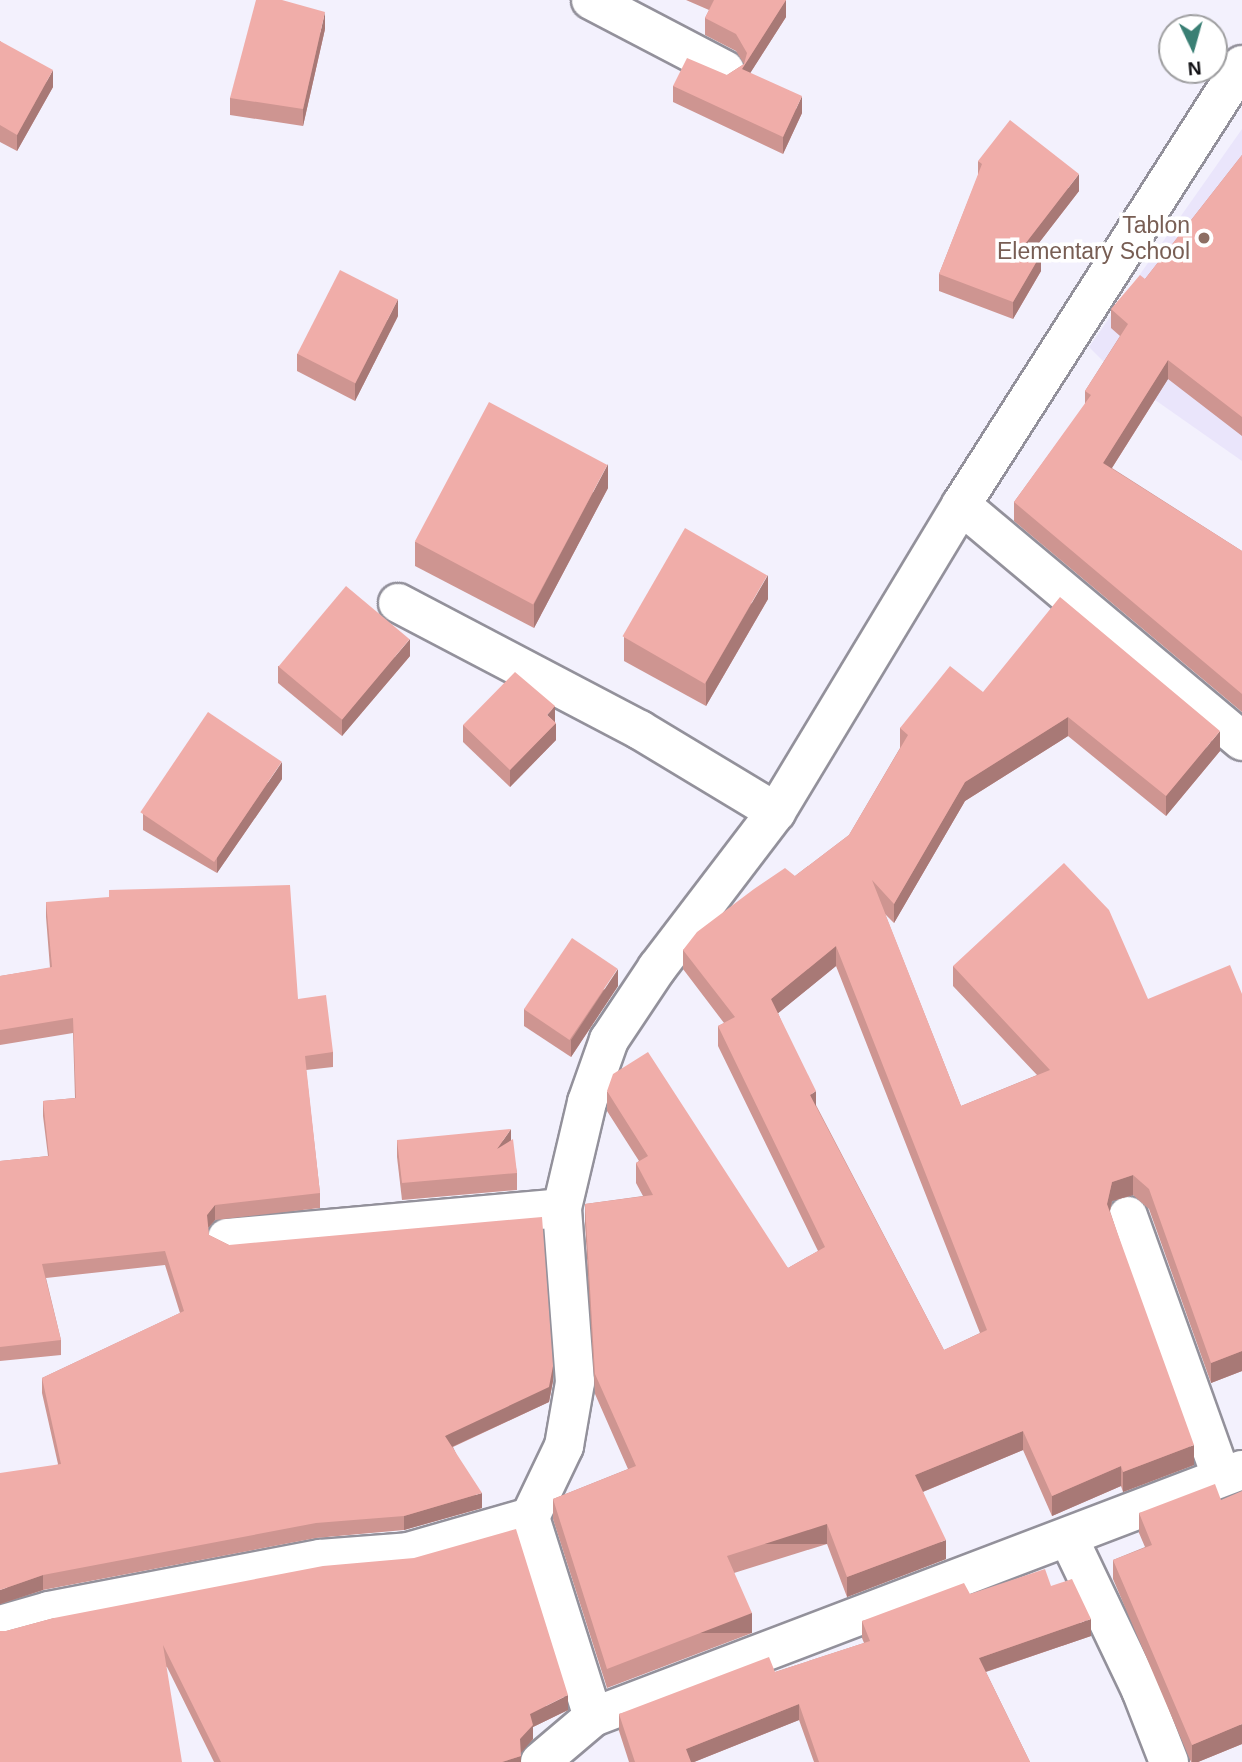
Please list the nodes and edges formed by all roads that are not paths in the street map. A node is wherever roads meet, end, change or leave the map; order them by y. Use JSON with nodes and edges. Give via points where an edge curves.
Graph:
{"nodes":[{"id":1,"x":591,"y":0,"type":"edge"},
{"id":2,"x":1242,"y":65,"type":"edge"},
{"id":3,"x":724,"y":69,"type":"dead end"},
{"id":4,"x":961,"y":505,"type":"junction"},
{"id":5,"x":398,"y":603,"type":"dead end"},
{"id":6,"x":1242,"y":741,"type":"edge"},
{"id":7,"x":776,"y":812,"type":"junction"},
{"id":8,"x":562,"y":1208,"type":"junction"},
{"id":9,"x":1128,"y":1216,"type":"dead end"},
{"id":10,"x":227,"y":1238,"type":"dead end"},
{"id":11,"x":1232,"y":1473,"type":"edge"},
{"id":12,"x":530,"y":1517,"type":"junction"},
{"id":13,"x":1068,"y":1537,"type":"junction"},
{"id":14,"x":0,"y":1625,"type":"edge"},
{"id":15,"x":593,"y":1717,"type":"junction"},
{"id":16,"x":540,"y":1762,"type":"edge"},
{"id":17,"x":1169,"y":1762,"type":"edge"}],
"edges":[{"from":1,"to":3,"type":"street"},
{"from":2,"to":4,"type":"street"},
{"from":4,"to":6,"type":"street"},
{"from":4,"to":7,"type":"street"},
{"from":5,"to":7,"type":"street","via":[[640,730]]},
{"from":7,"to":8,"type":"street","via":[[657,968],[609,1040],[587,1102]]},
{"from":8,"to":10,"type":"street"},
{"from":8,"to":12,"type":"street","via":[[575,1382],[564,1446]]},
{"from":9,"to":11,"type":"street"},
{"from":11,"to":13,"type":"street"},
{"from":12,"to":14,"type":"street","via":[[408,1552],[320,1559],[48,1611]]},
{"from":12,"to":15,"type":"street"},
{"from":13,"to":15,"type":"street"},
{"from":13,"to":17,"type":"street","via":[[1141,1690]]},
{"from":15,"to":16,"type":"street"}]}
